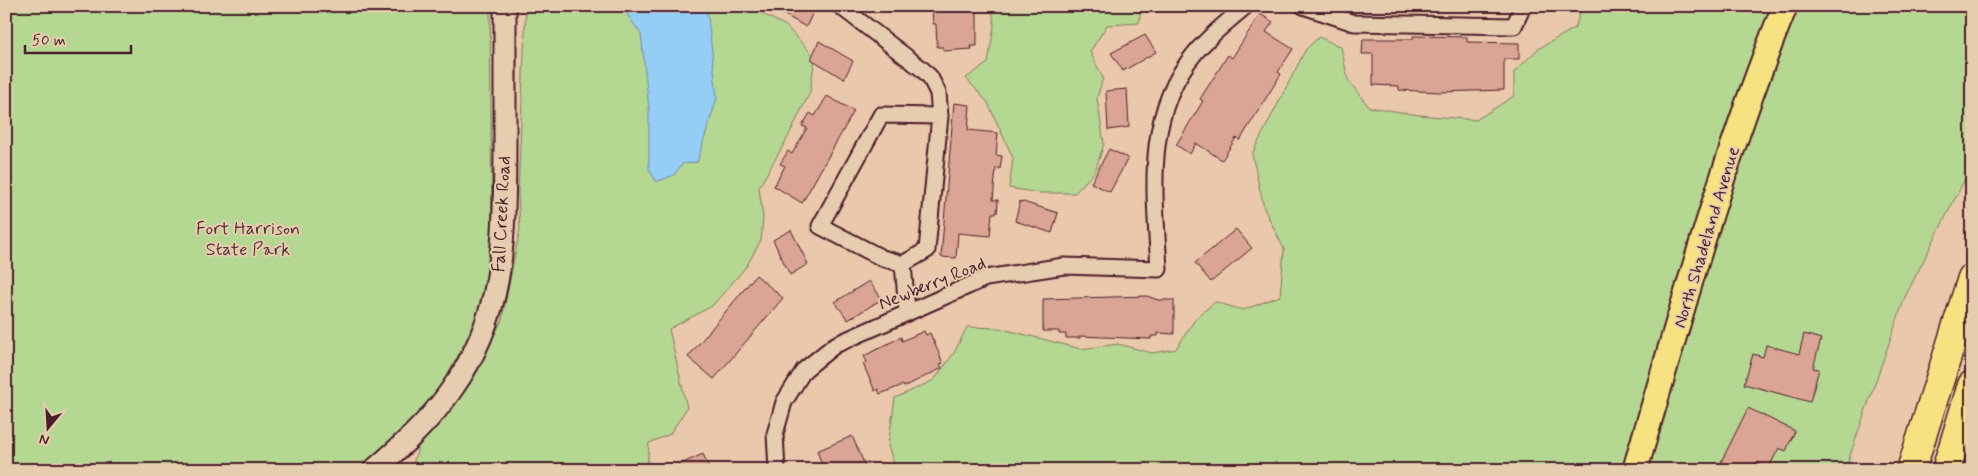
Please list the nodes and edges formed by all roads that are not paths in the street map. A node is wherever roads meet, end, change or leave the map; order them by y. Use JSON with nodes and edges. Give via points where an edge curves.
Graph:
{"nodes":[{"id":1,"x":505,"y":6,"type":"edge"},
{"id":2,"x":840,"y":6,"type":"edge"},
{"id":3,"x":1246,"y":6,"type":"edge"},
{"id":4,"x":1303,"y":6,"type":"edge"},
{"id":5,"x":1523,"y":6,"type":"edge"},
{"id":6,"x":1785,"y":6,"type":"edge"},
{"id":7,"x":1231,"y":11,"type":"edge"},
{"id":8,"x":940,"y":116,"type":"junction"},
{"id":9,"x":903,"y":264,"type":"junction"},
{"id":10,"x":1972,"y":278,"type":"edge"},
{"id":11,"x":908,"y":312,"type":"junction"},
{"id":12,"x":1972,"y":385,"type":"edge"},
{"id":13,"x":374,"y":470,"type":"edge"},
{"id":14,"x":777,"y":470,"type":"edge"},
{"id":15,"x":1634,"y":470,"type":"edge"},
{"id":16,"x":1911,"y":470,"type":"edge"},
{"id":17,"x":1946,"y":470,"type":"edge"}],
"edges":[{"from":1,"to":13,"type":"main road","name":"Fall Creek Road","via":[[504,226],[494,298],[473,353],[453,388],[416,433]]},
{"from":2,"to":8,"type":"street","via":[[926,73],[938,93]]},
{"from":3,"to":7,"type":"street","name":"Newberry Road"},
{"from":4,"to":5,"type":"street","via":[[1354,23],[1514,26]]},
{"from":6,"to":15,"type":"main road","name":"North Shadeland Avenue","via":[[1723,178]]},
{"from":7,"to":11,"type":"street","name":"Newberry Road","via":[[1192,57],[1162,115],[1155,148],[1154,174],[1159,268],[1064,266],[986,278]]},
{"from":8,"to":9,"type":"street","via":[[927,250]]},
{"from":8,"to":9,"type":"street","via":[[881,115],[820,226],[882,258]]},
{"from":9,"to":11,"type":"street"},
{"from":10,"to":16,"type":"highway"},
{"from":11,"to":14,"type":"street","name":"Newberry Road","via":[[835,345],[796,379],[779,415],[774,447]]},
{"from":12,"to":17,"type":"highway"}]}
